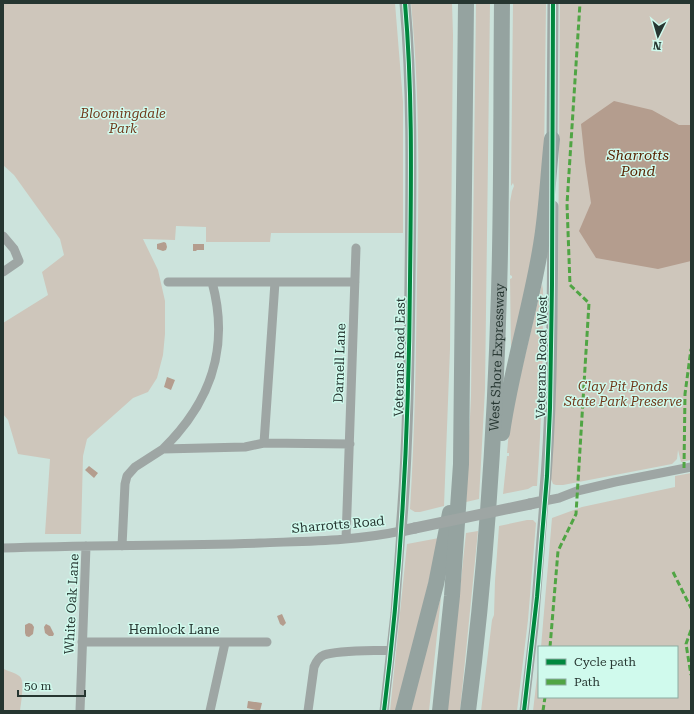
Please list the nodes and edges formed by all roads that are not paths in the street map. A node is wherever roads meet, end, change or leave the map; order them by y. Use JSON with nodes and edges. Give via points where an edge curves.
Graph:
{"nodes":[{"id":1,"x":404,"y":3,"type":"edge"},
{"id":2,"x":466,"y":3,"type":"edge"},
{"id":3,"x":502,"y":3,"type":"edge"},
{"id":4,"x":553,"y":3,"type":"edge"},
{"id":5,"x":552,"y":139,"type":"junction"},
{"id":6,"x":3,"y":236,"type":"edge"},
{"id":7,"x":356,"y":248,"type":"dead end"},
{"id":8,"x":3,"y":272,"type":"edge"},
{"id":9,"x":168,"y":282,"type":"dead end"},
{"id":10,"x":212,"y":282,"type":"junction"},
{"id":11,"x":275,"y":282,"type":"junction"},
{"id":12,"x":355,"y":282,"type":"junction"},
{"id":13,"x":462,"y":402,"type":"junction"},
{"id":14,"x":264,"y":443,"type":"junction"},
{"id":15,"x":350,"y":444,"type":"junction"},
{"id":16,"x":163,"y":449,"type":"junction"},
{"id":17,"x":691,"y":467,"type":"edge"},
{"id":18,"x":544,"y":501,"type":"junction"},
{"id":19,"x":402,"y":531,"type":"junction"},
{"id":20,"x":346,"y":539,"type":"junction"},
{"id":21,"x":86,"y":546,"type":"junction"},
{"id":22,"x":122,"y":546,"type":"junction"},
{"id":23,"x":3,"y":548,"type":"edge"},
{"id":24,"x":479,"y":615,"type":"junction"},
{"id":25,"x":82,"y":642,"type":"junction"},
{"id":26,"x":267,"y":642,"type":"dead end"},
{"id":27,"x":225,"y":643,"type":"junction"},
{"id":28,"x":391,"y":650,"type":"junction"},
{"id":29,"x":80,"y":711,"type":"edge"},
{"id":30,"x":210,"y":711,"type":"edge"},
{"id":31,"x":308,"y":711,"type":"edge"},
{"id":32,"x":384,"y":711,"type":"edge"},
{"id":33,"x":403,"y":711,"type":"edge"},
{"id":34,"x":440,"y":711,"type":"edge"},
{"id":35,"x":468,"y":711,"type":"edge"},
{"id":36,"x":524,"y":711,"type":"edge"}],
"edges":[{"from":1,"to":19,"type":"street","name":"Veterans Road East","via":[[412,165],[409,387]]},
{"from":2,"to":13,"type":"highway"},
{"from":3,"to":24,"type":"highway","name":"West Shore Expressway","via":[[498,311],[492,454]]},
{"from":4,"to":5,"type":"street","name":"Veterans Road West"},
{"from":5,"to":18,"type":"street","name":"Veterans Road West","via":[[551,372]]},
{"from":5,"to":24,"type":"highway","via":[[541,245],[506,406],[491,551]]},
{"from":6,"to":8,"type":"street","via":[[19,261]]},
{"from":7,"to":12,"type":"street","name":"Darnell Lane"},
{"from":9,"to":10,"type":"street"},
{"from":10,"to":11,"type":"street"},
{"from":10,"to":16,"type":"street","via":[[219,332],[213,371],[198,407]]},
{"from":11,"to":12,"type":"street"},
{"from":11,"to":14,"type":"street"},
{"from":12,"to":15,"type":"street","name":"Darnell Lane"},
{"from":13,"to":33,"type":"highway","via":[[447,532]]},
{"from":13,"to":34,"type":"highway","via":[[462,464],[457,536]]},
{"from":14,"to":15,"type":"street"},
{"from":14,"to":16,"type":"street","via":[[245,447]]},
{"from":15,"to":20,"type":"street","name":"Darnell Lane"},
{"from":16,"to":22,"type":"street","via":[[135,467],[127,476]]},
{"from":17,"to":18,"type":"street","name":"Sharrotts Road","via":[[577,491]]},
{"from":18,"to":19,"type":"street","name":"Sharrotts Road","bridge":true},
{"from":18,"to":36,"type":"street","name":"Veterans Road West"},
{"from":19,"to":20,"type":"street","name":"Sharrotts Road"},
{"from":19,"to":28,"type":"street","name":"Veterans Road East"},
{"from":20,"to":22,"type":"street","name":"Sharrotts Road"},
{"from":21,"to":22,"type":"street","name":"Sharrotts Road"},
{"from":21,"to":23,"type":"street","name":"Sharrotts Road"},
{"from":21,"to":25,"type":"street","name":"White Oak Lane"},
{"from":24,"to":35,"type":"highway","name":"West Shore Expressway"},
{"from":25,"to":27,"type":"street","name":"Hemlock Lane"},
{"from":25,"to":29,"type":"street","name":"White Oak Lane"},
{"from":26,"to":27,"type":"street","name":"Hemlock Lane"},
{"from":27,"to":30,"type":"street"},
{"from":28,"to":31,"type":"street","via":[[322,655],[314,667]]},
{"from":28,"to":32,"type":"street","name":"Veterans Road East"}]}
